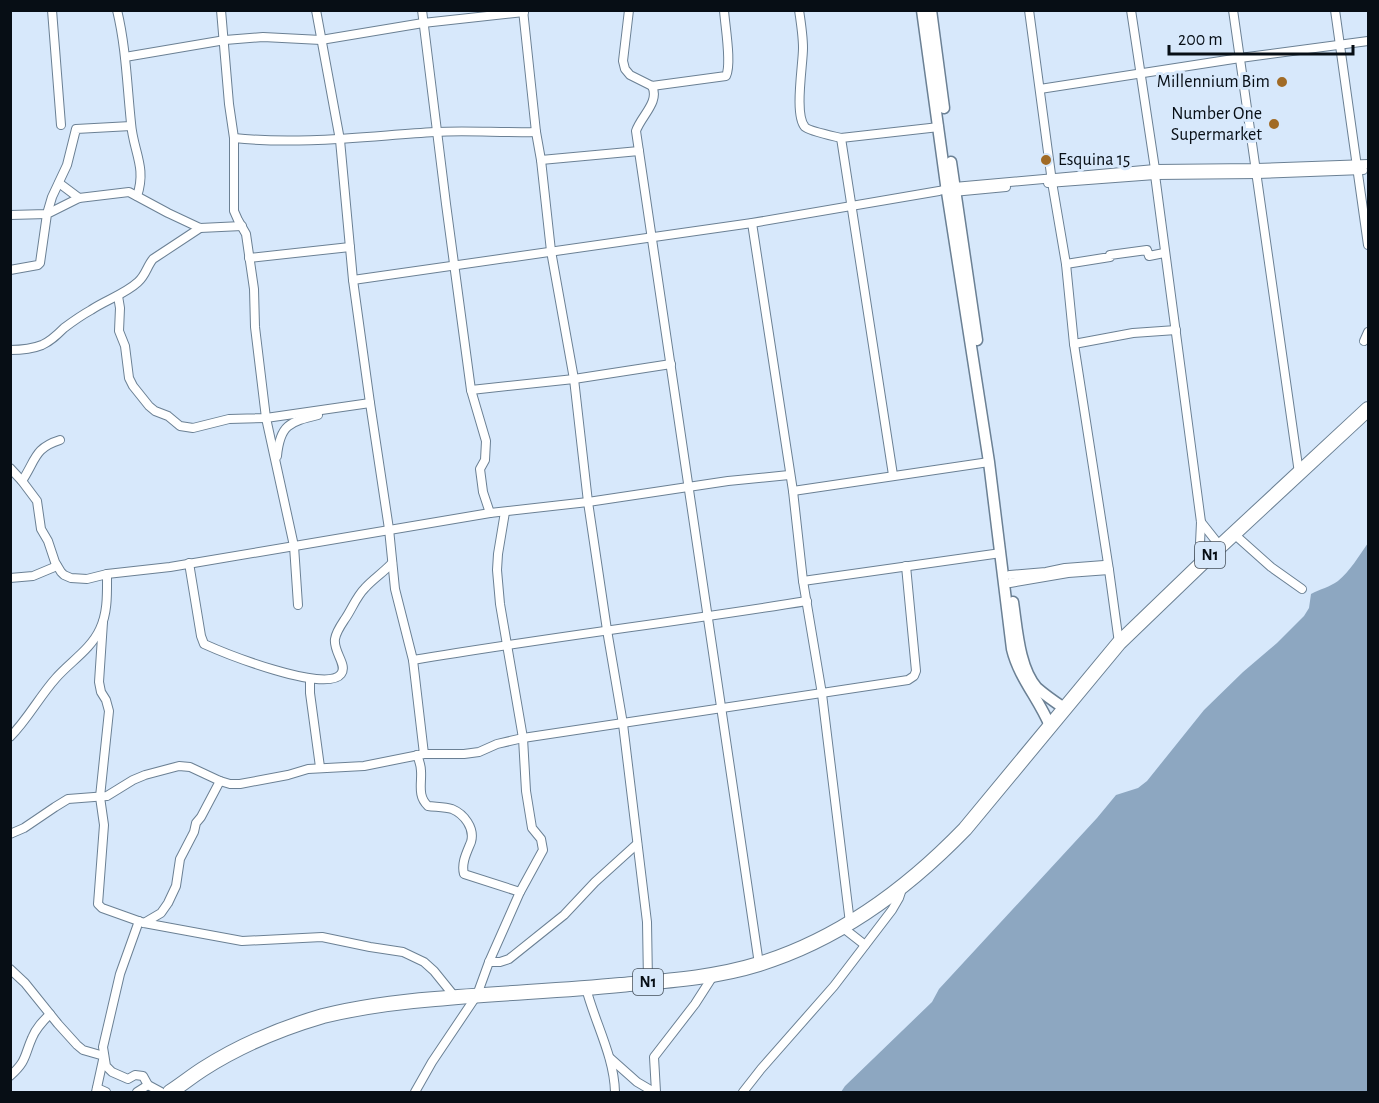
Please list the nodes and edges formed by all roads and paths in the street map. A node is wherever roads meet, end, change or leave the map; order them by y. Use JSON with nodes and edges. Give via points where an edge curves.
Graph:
{"nodes":[{"id":1,"x":52,"y":10,"type":"edge"},
{"id":2,"x":117,"y":10,"type":"edge"},
{"id":3,"x":221,"y":10,"type":"edge"},
{"id":4,"x":316,"y":10,"type":"edge"},
{"id":5,"x":422,"y":10,"type":"edge"},
{"id":6,"x":629,"y":10,"type":"edge"},
{"id":7,"x":723,"y":10,"type":"edge"},
{"id":8,"x":799,"y":10,"type":"edge"},
{"id":9,"x":922,"y":10,"type":"edge"},
{"id":10,"x":931,"y":10,"type":"edge"},
{"id":11,"x":1029,"y":10,"type":"edge"},
{"id":12,"x":1131,"y":10,"type":"edge"},
{"id":13,"x":1233,"y":10,"type":"edge"},
{"id":14,"x":1335,"y":10,"type":"edge"},
{"id":15,"x":523,"y":11,"type":"edge"},
{"id":16,"x":423,"y":22,"type":"junction"},
{"id":17,"x":225,"y":40,"type":"junction"},
{"id":18,"x":321,"y":40,"type":"junction"},
{"id":19,"x":1368,"y":41,"type":"edge"},
{"id":20,"x":1340,"y":45,"type":"junction"},
{"id":21,"x":125,"y":57,"type":"junction"},
{"id":22,"x":1240,"y":58,"type":"junction"},
{"id":23,"x":1140,"y":73,"type":"junction"},
{"id":24,"x":652,"y":86,"type":"junction"},
{"id":25,"x":1040,"y":89,"type":"junction"},
{"id":26,"x":61,"y":125,"type":"dead end"},
{"id":27,"x":131,"y":126,"type":"junction"},
{"id":28,"x":939,"y":127,"type":"junction"},
{"id":29,"x":438,"y":132,"type":"junction"},
{"id":30,"x":536,"y":132,"type":"junction"},
{"id":31,"x":234,"y":138,"type":"junction"},
{"id":32,"x":841,"y":138,"type":"junction"},
{"id":33,"x":340,"y":140,"type":"junction"},
{"id":34,"x":639,"y":151,"type":"junction"},
{"id":35,"x":541,"y":160,"type":"junction"},
{"id":36,"x":1368,"y":164,"type":"edge"},
{"id":37,"x":1357,"y":168,"type":"junction"},
{"id":38,"x":1368,"y":169,"type":"edge"},
{"id":39,"x":1257,"y":171,"type":"junction"},
{"id":40,"x":1155,"y":172,"type":"junction"},
{"id":41,"x":1052,"y":180,"type":"junction"},
{"id":42,"x":59,"y":183,"type":"junction"},
{"id":43,"x":949,"y":190,"type":"junction"},
{"id":44,"x":137,"y":196,"type":"junction"},
{"id":45,"x":78,"y":198,"type":"junction"},
{"id":46,"x":852,"y":206,"type":"junction"},
{"id":47,"x":47,"y":214,"type":"junction"},
{"id":48,"x":10,"y":215,"type":"edge"},
{"id":49,"x":752,"y":223,"type":"junction"},
{"id":50,"x":242,"y":226,"type":"junction"},
{"id":51,"x":200,"y":228,"type":"junction"},
{"id":52,"x":652,"y":237,"type":"junction"},
{"id":53,"x":1368,"y":245,"type":"edge"},
{"id":54,"x":350,"y":247,"type":"junction"},
{"id":55,"x":551,"y":251,"type":"junction"},
{"id":56,"x":1164,"y":254,"type":"junction"},
{"id":57,"x":249,"y":258,"type":"junction"},
{"id":58,"x":1066,"y":264,"type":"junction"},
{"id":59,"x":454,"y":265,"type":"junction"},
{"id":60,"x":10,"y":270,"type":"edge"},
{"id":61,"x":353,"y":280,"type":"junction"},
{"id":62,"x":117,"y":296,"type":"junction"},
{"id":63,"x":1176,"y":330,"type":"junction"},
{"id":64,"x":1368,"y":332,"type":"edge"},
{"id":65,"x":1364,"y":341,"type":"dead end"},
{"id":66,"x":1074,"y":344,"type":"junction"},
{"id":67,"x":10,"y":350,"type":"edge"},
{"id":68,"x":670,"y":364,"type":"junction"},
{"id":69,"x":574,"y":379,"type":"junction"},
{"id":70,"x":471,"y":390,"type":"junction"},
{"id":71,"x":370,"y":403,"type":"junction"},
{"id":72,"x":341,"y":408,"type":"junction"},
{"id":73,"x":1368,"y":409,"type":"edge"},
{"id":74,"x":266,"y":418,"type":"junction"},
{"id":75,"x":60,"y":440,"type":"dead end"},
{"id":76,"x":989,"y":462,"type":"junction"},
{"id":77,"x":10,"y":468,"type":"edge"},
{"id":78,"x":277,"y":470,"type":"junction"},
{"id":79,"x":1299,"y":473,"type":"junction"},
{"id":80,"x":789,"y":475,"type":"junction"},
{"id":81,"x":893,"y":475,"type":"junction"},
{"id":82,"x":22,"y":481,"type":"junction"},
{"id":83,"x":688,"y":486,"type":"junction"},
{"id":84,"x":793,"y":491,"type":"junction"},
{"id":85,"x":588,"y":502,"type":"junction"},
{"id":86,"x":505,"y":512,"type":"junction"},
{"id":87,"x":490,"y":513,"type":"junction"},
{"id":88,"x":1201,"y":522,"type":"junction"},
{"id":89,"x":389,"y":529,"type":"junction"},
{"id":90,"x":1234,"y":534,"type":"junction"},
{"id":91,"x":294,"y":546,"type":"junction"},
{"id":92,"x":1220,"y":546,"type":"junction"},
{"id":93,"x":1001,"y":553,"type":"junction"},
{"id":94,"x":189,"y":563,"type":"junction"},
{"id":95,"x":392,"y":563,"type":"junction"},
{"id":96,"x":57,"y":566,"type":"junction"},
{"id":97,"x":906,"y":566,"type":"junction"},
{"id":98,"x":1199,"y":566,"type":"junction"},
{"id":99,"x":1109,"y":567,"type":"junction"},
{"id":100,"x":107,"y":574,"type":"junction"},
{"id":101,"x":10,"y":578,"type":"edge"},
{"id":102,"x":1010,"y":579,"type":"junction"},
{"id":103,"x":803,"y":581,"type":"junction"},
{"id":104,"x":1302,"y":589,"type":"dead end"},
{"id":105,"x":807,"y":601,"type":"junction"},
{"id":106,"x":298,"y":605,"type":"dead end"},
{"id":107,"x":707,"y":617,"type":"junction"},
{"id":108,"x":102,"y":622,"type":"junction"},
{"id":109,"x":607,"y":630,"type":"junction"},
{"id":110,"x":1119,"y":643,"type":"junction"},
{"id":111,"x":507,"y":644,"type":"junction"},
{"id":112,"x":413,"y":660,"type":"junction"},
{"id":113,"x":309,"y":679,"type":"junction"},
{"id":114,"x":822,"y":694,"type":"junction"},
{"id":115,"x":722,"y":709,"type":"junction"},
{"id":116,"x":1057,"y":717,"type":"junction"},
{"id":117,"x":623,"y":724,"type":"junction"},
{"id":118,"x":10,"y":737,"type":"edge"},
{"id":119,"x":523,"y":738,"type":"junction"},
{"id":120,"x":420,"y":755,"type":"junction"},
{"id":121,"x":320,"y":767,"type":"junction"},
{"id":122,"x":220,"y":781,"type":"junction"},
{"id":123,"x":100,"y":797,"type":"junction"},
{"id":124,"x":10,"y":834,"type":"edge"},
{"id":125,"x":637,"y":844,"type":"junction"},
{"id":126,"x":903,"y":887,"type":"junction"},
{"id":127,"x":520,"y":892,"type":"junction"},
{"id":128,"x":141,"y":922,"type":"junction"},
{"id":129,"x":846,"y":925,"type":"junction"},
{"id":130,"x":865,"y":945,"type":"junction"},
{"id":131,"x":489,"y":962,"type":"junction"},
{"id":132,"x":759,"y":964,"type":"junction"},
{"id":133,"x":12,"y":973,"type":"edge"},
{"id":134,"x":714,"y":975,"type":"junction"},
{"id":135,"x":648,"y":982,"type":"junction"},
{"id":136,"x":586,"y":988,"type":"junction"},
{"id":137,"x":477,"y":995,"type":"junction"},
{"id":138,"x":455,"y":997,"type":"junction"},
{"id":139,"x":50,"y":1014,"type":"junction"},
{"id":140,"x":104,"y":1056,"type":"junction"},
{"id":141,"x":610,"y":1057,"type":"junction"},
{"id":142,"x":10,"y":1076,"type":"edge"},
{"id":143,"x":148,"y":1085,"type":"junction"},
{"id":144,"x":96,"y":1090,"type":"edge"},
{"id":145,"x":106,"y":1092,"type":"edge"},
{"id":146,"x":136,"y":1092,"type":"edge"},
{"id":147,"x":161,"y":1092,"type":"edge"},
{"id":148,"x":170,"y":1092,"type":"edge"},
{"id":149,"x":415,"y":1092,"type":"edge"},
{"id":150,"x":615,"y":1092,"type":"edge"},
{"id":151,"x":655,"y":1092,"type":"edge"},
{"id":152,"x":743,"y":1092,"type":"edge"}],
"edges":[{"from":1,"to":26,"type":"street"},
{"from":2,"to":21,"type":"street"},
{"from":3,"to":17,"type":"street"},
{"from":4,"to":18,"type":"street"},
{"from":5,"to":16,"type":"street"},
{"from":6,"to":24,"type":"street","via":[[625,69]]},
{"from":7,"to":24,"type":"street","via":[[728,74]]},
{"from":8,"to":32,"type":"street","via":[[803,125],[808,130]]},
{"from":9,"to":28,"type":"street"},
{"from":10,"to":43,"type":"street"},
{"from":11,"to":25,"type":"street"},
{"from":12,"to":23,"type":"street"},
{"from":13,"to":22,"type":"street"},
{"from":14,"to":20,"type":"street"},
{"from":15,"to":16,"type":"street"},
{"from":15,"to":30,"type":"street"},
{"from":16,"to":18,"type":"street"},
{"from":16,"to":29,"type":"street"},
{"from":17,"to":18,"type":"street"},
{"from":17,"to":21,"type":"street"},
{"from":17,"to":31,"type":"street"},
{"from":18,"to":33,"type":"street"},
{"from":19,"to":20,"type":"street"},
{"from":20,"to":22,"type":"street"},
{"from":20,"to":37,"type":"street"},
{"from":21,"to":27,"type":"street"},
{"from":22,"to":23,"type":"street"},
{"from":22,"to":39,"type":"street"},
{"from":23,"to":25,"type":"street"},
{"from":23,"to":40,"type":"street"},
{"from":24,"to":34,"type":"street","via":[[655,96],[636,131]]},
{"from":25,"to":41,"type":"street"},
{"from":27,"to":42,"type":"street","via":[[76,129]]},
{"from":27,"to":44,"type":"street","via":[[140,167]]},
{"from":28,"to":32,"type":"street"},
{"from":28,"to":43,"type":"street"},
{"from":29,"to":30,"type":"street"},
{"from":29,"to":33,"type":"street"},
{"from":29,"to":59,"type":"street"},
{"from":30,"to":35,"type":"street"},
{"from":31,"to":33,"type":"street"},
{"from":31,"to":50,"type":"street","via":[[234,211]]},
{"from":32,"to":46,"type":"street"},
{"from":33,"to":54,"type":"street"},
{"from":34,"to":35,"type":"street"},
{"from":34,"to":52,"type":"street"},
{"from":35,"to":55,"type":"street"},
{"from":36,"to":37,"type":"street"},
{"from":37,"to":38,"type":"street"},
{"from":37,"to":39,"type":"street"},
{"from":37,"to":53,"type":"street"},
{"from":39,"to":40,"type":"street"},
{"from":39,"to":79,"type":"street"},
{"from":40,"to":41,"type":"street"},
{"from":40,"to":56,"type":"street"},
{"from":41,"to":43,"type":"street"},
{"from":41,"to":58,"type":"street"},
{"from":42,"to":45,"type":"street"},
{"from":42,"to":47,"type":"street"},
{"from":43,"to":46,"type":"street"},
{"from":43,"to":76,"type":"street"},
{"from":43,"to":102,"type":"street","via":[[994,449]]},
{"from":44,"to":45,"type":"street","via":[[123,192]]},
{"from":44,"to":51,"type":"street"},
{"from":45,"to":47,"type":"street"},
{"from":46,"to":49,"type":"street"},
{"from":46,"to":81,"type":"street"},
{"from":47,"to":48,"type":"street"},
{"from":47,"to":60,"type":"street","via":[[40,263]]},
{"from":49,"to":52,"type":"street"},
{"from":49,"to":80,"type":"street"},
{"from":50,"to":51,"type":"street"},
{"from":50,"to":57,"type":"street"},
{"from":51,"to":62,"type":"street","via":[[153,259],[139,281]]},
{"from":52,"to":55,"type":"street"},
{"from":52,"to":68,"type":"street"},
{"from":54,"to":57,"type":"street"},
{"from":54,"to":61,"type":"street"},
{"from":55,"to":59,"type":"street"},
{"from":55,"to":69,"type":"street"},
{"from":56,"to":58,"type":"street","via":[[1149,256],[1148,250]]},
{"from":56,"to":63,"type":"street"},
{"from":57,"to":74,"type":"street"},
{"from":58,"to":66,"type":"street"},
{"from":59,"to":61,"type":"street"},
{"from":59,"to":70,"type":"street"},
{"from":61,"to":71,"type":"street"},
{"from":62,"to":67,"type":"street","via":[[65,327],[51,341]]},
{"from":62,"to":74,"type":"street","via":[[119,331],[129,378],[155,411],[188,428],[229,419]]},
{"from":63,"to":66,"type":"street"},
{"from":63,"to":88,"type":"street"},
{"from":64,"to":65,"type":"street"},
{"from":66,"to":99,"type":"street"},
{"from":68,"to":69,"type":"street"},
{"from":68,"to":83,"type":"street"},
{"from":69,"to":70,"type":"street"},
{"from":69,"to":85,"type":"street"},
{"from":70,"to":87,"type":"street","via":[[486,441],[480,470]]},
{"from":71,"to":72,"type":"street"},
{"from":71,"to":89,"type":"street"},
{"from":72,"to":74,"type":"street"},
{"from":72,"to":78,"type":"street","via":[[291,423],[284,429],[279,439]]},
{"from":73,"to":79,"type":"highway","number":"N1"},
{"from":74,"to":78,"type":"street"},
{"from":75,"to":82,"type":"street","via":[[42,447]]},
{"from":76,"to":81,"type":"street"},
{"from":76,"to":93,"type":"street"},
{"from":77,"to":82,"type":"street"},
{"from":78,"to":91,"type":"street"},
{"from":79,"to":90,"type":"highway","number":"N1"},
{"from":80,"to":83,"type":"street"},
{"from":80,"to":84,"type":"street"},
{"from":81,"to":84,"type":"street"},
{"from":82,"to":96,"type":"street","via":[[37,501],[41,529]]},
{"from":83,"to":85,"type":"street"},
{"from":83,"to":107,"type":"street"},
{"from":84,"to":103,"type":"street"},
{"from":85,"to":86,"type":"street"},
{"from":85,"to":109,"type":"street"},
{"from":86,"to":87,"type":"street"},
{"from":86,"to":111,"type":"street","via":[[497,570]]},
{"from":87,"to":89,"type":"street"},
{"from":88,"to":92,"type":"street"},
{"from":88,"to":98,"type":"street"},
{"from":89,"to":91,"type":"street"},
{"from":89,"to":95,"type":"street"},
{"from":90,"to":92,"type":"highway","number":"N1"},
{"from":90,"to":104,"type":"street"},
{"from":91,"to":94,"type":"street"},
{"from":91,"to":106,"type":"street"},
{"from":92,"to":98,"type":"highway","number":"N1"},
{"from":93,"to":97,"type":"street"},
{"from":93,"to":116,"type":"street","via":[[1015,659],[1042,710]]},
{"from":94,"to":100,"type":"street"},
{"from":94,"to":113,"type":"street","via":[[204,644]]},
{"from":95,"to":112,"type":"street","via":[[394,589]]},
{"from":95,"to":113,"type":"street","via":[[358,596],[336,634],[335,648],[343,664],[341,675]]},
{"from":96,"to":100,"type":"street","via":[[71,578]]},
{"from":96,"to":101,"type":"street","via":[[33,576]]},
{"from":97,"to":103,"type":"street"},
{"from":97,"to":114,"type":"street","via":[[914,676]]},
{"from":98,"to":110,"type":"highway","number":"N1"},
{"from":99,"to":102,"type":"street"},
{"from":99,"to":110,"type":"street"},
{"from":100,"to":108,"type":"street"},
{"from":102,"to":116,"type":"street","via":[[1027,674]]},
{"from":103,"to":105,"type":"street"},
{"from":105,"to":107,"type":"street"},
{"from":105,"to":114,"type":"street"},
{"from":107,"to":109,"type":"street"},
{"from":107,"to":115,"type":"street"},
{"from":108,"to":118,"type":"street","via":[[93,641],[56,678]]},
{"from":108,"to":123,"type":"street","via":[[99,682],[109,711]]},
{"from":109,"to":111,"type":"street"},
{"from":109,"to":117,"type":"street"},
{"from":110,"to":116,"type":"highway","number":"N1"},
{"from":111,"to":112,"type":"street"},
{"from":111,"to":119,"type":"street"},
{"from":112,"to":120,"type":"street"},
{"from":113,"to":121,"type":"street"},
{"from":114,"to":115,"type":"street"},
{"from":114,"to":129,"type":"street"},
{"from":115,"to":117,"type":"street"},
{"from":115,"to":132,"type":"street"},
{"from":116,"to":126,"type":"highway","number":"N1","via":[[965,829]]},
{"from":117,"to":119,"type":"street"},
{"from":117,"to":125,"type":"street"},
{"from":119,"to":120,"type":"street","via":[[479,752]]},
{"from":119,"to":127,"type":"street","via":[[532,828],[541,839],[543,850]]},
{"from":120,"to":121,"type":"street","via":[[364,766]]},
{"from":120,"to":127,"type":"street","via":[[425,803],[454,809],[472,829],[464,874]]},
{"from":121,"to":122,"type":"street","via":[[240,784]]},
{"from":122,"to":123,"type":"street","via":[[179,766],[146,774]]},
{"from":122,"to":128,"type":"street","via":[[180,859],[176,886],[168,903],[160,913]]},
{"from":123,"to":124,"type":"street","via":[[68,799]]},
{"from":123,"to":128,"type":"street","via":[[104,825],[98,904]]},
{"from":125,"to":131,"type":"street","via":[[564,915],[509,959]]},
{"from":125,"to":135,"type":"street","via":[[647,922]]},
{"from":126,"to":129,"type":"highway","number":"N1"},
{"from":126,"to":130,"type":"street","via":[[892,910]]},
{"from":127,"to":131,"type":"street"},
{"from":128,"to":138,"type":"street","via":[[242,941],[322,937],[404,952],[424,962]]},
{"from":128,"to":140,"type":"street","via":[[120,974]]},
{"from":129,"to":130,"type":"street"},
{"from":129,"to":132,"type":"highway","number":"N1"},
{"from":130,"to":152,"type":"street"},
{"from":131,"to":137,"type":"street"},
{"from":132,"to":134,"type":"highway","number":"N1"},
{"from":133,"to":139,"type":"street"},
{"from":134,"to":135,"type":"highway","number":"N1"},
{"from":134,"to":151,"type":"street","via":[[654,1057]]},
{"from":135,"to":136,"type":"highway","number":"N1"},
{"from":136,"to":137,"type":"highway","number":"N1"},
{"from":136,"to":141,"type":"street"},
{"from":137,"to":138,"type":"highway","number":"N1"},
{"from":137,"to":149,"type":"street"},
{"from":138,"to":148,"type":"highway","number":"N1","via":[[379,1005],[321,1017],[232,1053]]},
{"from":139,"to":140,"type":"street","via":[[83,1050]]},
{"from":139,"to":142,"type":"street","via":[[32,1036],[23,1063]]},
{"from":140,"to":143,"type":"street","via":[[112,1072],[128,1079],[135,1074],[143,1076]]},
{"from":140,"to":144,"type":"street"},
{"from":141,"to":150,"type":"street"},
{"from":141,"to":151,"type":"street","via":[[637,1082]]},
{"from":143,"to":146,"type":"street"},
{"from":143,"to":147,"type":"street"},
{"from":144,"to":145,"type":"street"}]}
